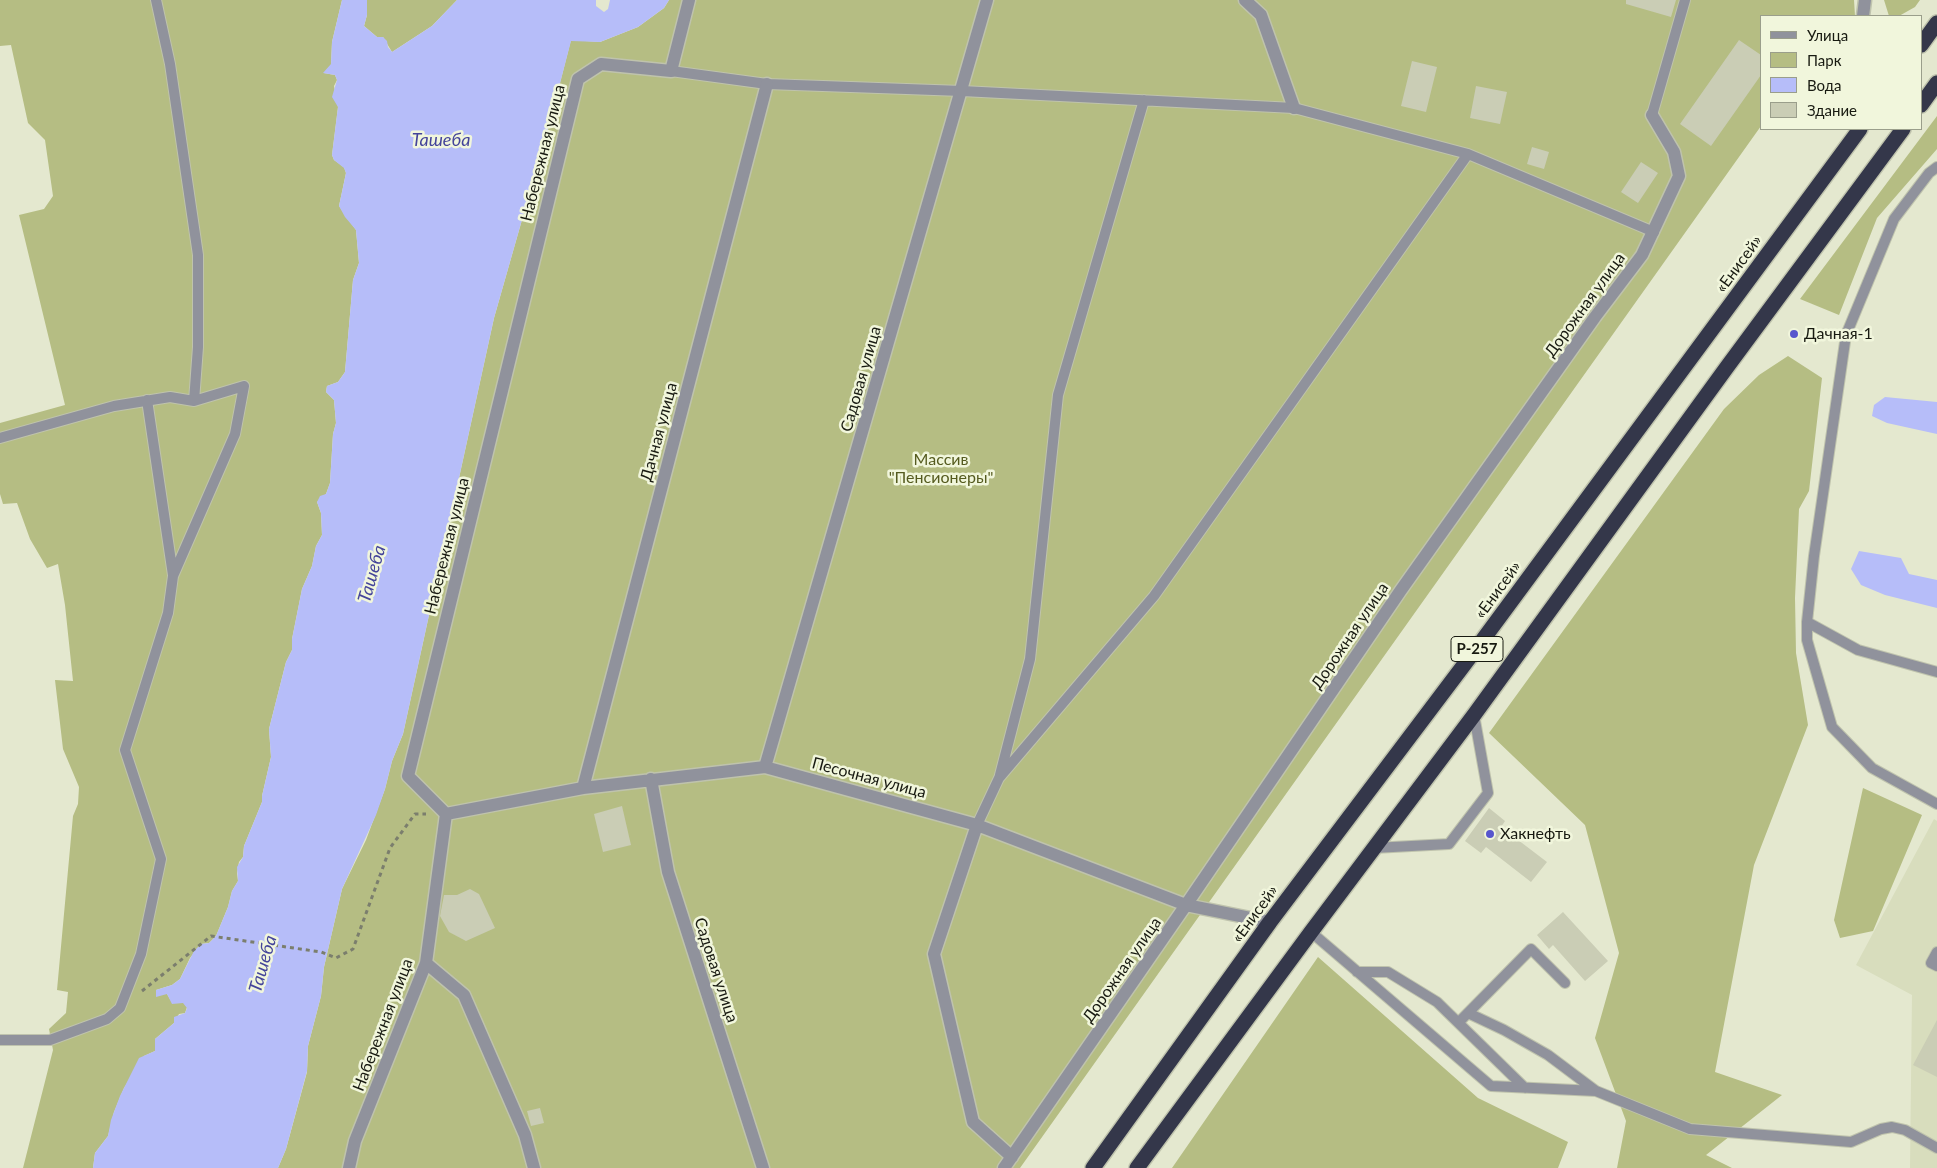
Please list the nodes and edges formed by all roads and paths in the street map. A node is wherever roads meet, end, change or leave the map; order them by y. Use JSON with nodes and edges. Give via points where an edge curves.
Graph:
{"nodes":[{"id":1,"x":156,"y":0,"type":"edge"},
{"id":2,"x":689,"y":0,"type":"edge"},
{"id":3,"x":987,"y":0,"type":"edge"},
{"id":4,"x":1244,"y":0,"type":"edge"},
{"id":5,"x":1685,"y":0,"type":"edge"},
{"id":6,"x":1865,"y":0,"type":"edge"},
{"id":7,"x":1863,"y":15,"type":"edge"},
{"id":8,"x":1937,"y":23,"type":"edge"},
{"id":9,"x":1922,"y":45,"type":"edge"},
{"id":10,"x":670,"y":71,"type":"junction"},
{"id":11,"x":1937,"y":83,"type":"edge"},
{"id":12,"x":767,"y":84,"type":"junction"},
{"id":13,"x":962,"y":90,"type":"junction"},
{"id":14,"x":1144,"y":100,"type":"junction"},
{"id":15,"x":1922,"y":104,"type":"edge"},
{"id":16,"x":1294,"y":108,"type":"junction"},
{"id":17,"x":1652,"y":115,"type":"joint"},
{"id":18,"x":1859,"y":130,"type":"edge"},
{"id":19,"x":1902,"y":130,"type":"edge"},
{"id":20,"x":1468,"y":154,"type":"junction"},
{"id":21,"x":1937,"y":167,"type":"edge"},
{"id":22,"x":1654,"y":232,"type":"junction"},
{"id":23,"x":147,"y":400,"type":"junction"},
{"id":24,"x":194,"y":401,"type":"junction"},
{"id":25,"x":0,"y":438,"type":"edge"},
{"id":26,"x":173,"y":576,"type":"junction"},
{"id":27,"x":1807,"y":622,"type":"junction"},
{"id":28,"x":1937,"y":672,"type":"edge"},
{"id":29,"x":1474,"y":715,"type":"junction"},
{"id":30,"x":765,"y":766,"type":"junction"},
{"id":31,"x":999,"y":778,"type":"junction"},
{"id":32,"x":651,"y":779,"type":"junction"},
{"id":33,"x":582,"y":788,"type":"junction"},
{"id":34,"x":1937,"y":804,"type":"edge"},
{"id":35,"x":446,"y":814,"type":"junction"},
{"id":36,"x":977,"y":825,"type":"junction"},
{"id":37,"x":1374,"y":848,"type":"junction"},
{"id":38,"x":1186,"y":906,"type":"junction"},
{"id":39,"x":1270,"y":922,"type":"junction"},
{"id":40,"x":1311,"y":932,"type":"junction"},
{"id":41,"x":1937,"y":952,"type":"edge"},
{"id":42,"x":426,"y":963,"type":"junction"},
{"id":43,"x":1937,"y":966,"type":"edge"},
{"id":44,"x":1358,"y":972,"type":"junction"},
{"id":45,"x":1565,"y":983,"type":"dead end"},
{"id":46,"x":142,"y":992,"type":"dead end"},
{"id":47,"x":1468,"y":1013,"type":"junction"},
{"id":48,"x":1459,"y":1022,"type":"junction"},
{"id":49,"x":0,"y":1040,"type":"edge"},
{"id":50,"x":1525,"y":1088,"type":"junction"},
{"id":51,"x":1596,"y":1091,"type":"junction"},
{"id":52,"x":1937,"y":1148,"type":"edge"},
{"id":53,"x":1012,"y":1156,"type":"junction"},
{"id":54,"x":349,"y":1168,"type":"edge"},
{"id":55,"x":534,"y":1168,"type":"edge"},
{"id":56,"x":763,"y":1168,"type":"edge"},
{"id":57,"x":1004,"y":1168,"type":"edge"},
{"id":58,"x":1093,"y":1168,"type":"edge"},
{"id":59,"x":1137,"y":1168,"type":"edge"}],
"edges":[{"from":1,"to":24,"type":"lane","via":[[170,64],[198,255],[198,347]]},
{"from":2,"to":10,"type":"street"},
{"from":3,"to":13,"type":"street","name":"Садовая улица"},
{"from":4,"to":16,"type":"street","via":[[1261,15]]},
{"from":5,"to":17,"type":"lane"},
{"from":6,"to":7,"type":"street"},
{"from":8,"to":9,"type":"highway"},
{"from":10,"to":12,"type":"lane"},
{"from":10,"to":35,"type":"street","name":"Набережная улица","via":[[601,64],[578,80],[408,776]]},
{"from":11,"to":15,"type":"highway"},
{"from":12,"to":13,"type":"lane"},
{"from":12,"to":33,"type":"street","name":"Дачная улица"},
{"from":13,"to":14,"type":"lane"},
{"from":13,"to":30,"type":"street","name":"Садовая улица"},
{"from":14,"to":16,"type":"lane"},
{"from":14,"to":31,"type":"lane","via":[[1058,395],[1030,659]]},
{"from":16,"to":20,"type":"lane"},
{"from":17,"to":22,"type":"street","name":"Дорожная улица","via":[[1674,152],[1679,176]]},
{"from":18,"to":39,"type":"highway","name":"«Енисей»","number":"Р-257"},
{"from":19,"to":29,"type":"highway","number":"Р-257"},
{"from":20,"to":22,"type":"lane"},
{"from":20,"to":31,"type":"lane","via":[[1154,596]]},
{"from":21,"to":27,"type":"lane","via":[[1894,220],[1846,334]]},
{"from":22,"to":38,"type":"street","name":"Дорожная улица","via":[[1642,255],[1401,590]]},
{"from":23,"to":24,"type":"lane","via":[[170,397]]},
{"from":23,"to":25,"type":"lane"},
{"from":23,"to":26,"type":"lane"},
{"from":24,"to":26,"type":"lane","via":[[244,386],[235,434]]},
{"from":26,"to":49,"type":"lane","via":[[168,613],[125,750],[161,859],[140,954],[120,1008],[107,1019],[50,1040]]},
{"from":27,"to":28,"type":"lane","via":[[1858,650]]},
{"from":27,"to":34,"type":"lane","via":[[1806,640],[1832,727],[1872,768]]},
{"from":29,"to":37,"type":"highway","number":"Р-257"},
{"from":29,"to":37,"type":"lane","via":[[1488,793],[1449,844]]},
{"from":30,"to":32,"type":"street","name":"Песочная улица"},
{"from":30,"to":36,"type":"street","name":"Песочная улица"},
{"from":31,"to":36,"type":"lane"},
{"from":32,"to":33,"type":"street","name":"Песочная улица"},
{"from":32,"to":56,"type":"street","name":"Садовая улица","via":[[668,872]]},
{"from":33,"to":35,"type":"street","name":"Песочная улица"},
{"from":35,"to":42,"type":"street","name":"Набережная улица"},
{"from":35,"to":46,"type":"path","via":[[415,814],[390,848],[353,949],[336,958],[321,952],[211,936]]},
{"from":36,"to":38,"type":"street","name":"Песочная улица"},
{"from":36,"to":53,"type":"street","via":[[934,954],[973,1122]]},
{"from":37,"to":40,"type":"highway","number":"Р-257"},
{"from":38,"to":39,"type":"street","name":"Песочная улица"},
{"from":38,"to":53,"type":"street","name":"Дорожная улица"},
{"from":39,"to":58,"type":"highway","name":"«Енисей»","number":"Р-257"},
{"from":40,"to":44,"type":"lane"},
{"from":40,"to":59,"type":"highway","number":"Р-257"},
{"from":41,"to":43,"type":"lane","via":[[1931,962]]},
{"from":42,"to":54,"type":"street","name":"Набережная улица","via":[[355,1141]]},
{"from":42,"to":55,"type":"street","via":[[464,995],[525,1135]]},
{"from":44,"to":48,"type":"lane","via":[[1388,972],[1437,1002]]},
{"from":44,"to":50,"type":"lane","via":[[1491,1086]]},
{"from":45,"to":47,"type":"lane","via":[[1530,949]]},
{"from":47,"to":48,"type":"lane"},
{"from":47,"to":51,"type":"lane","via":[[1548,1055]]},
{"from":48,"to":50,"type":"lane"},
{"from":50,"to":51,"type":"lane"},
{"from":51,"to":52,"type":"lane","via":[[1690,1130],[1851,1142],[1892,1127],[1905,1130]]},
{"from":53,"to":57,"type":"street","name":"Дорожная улица"}]}
